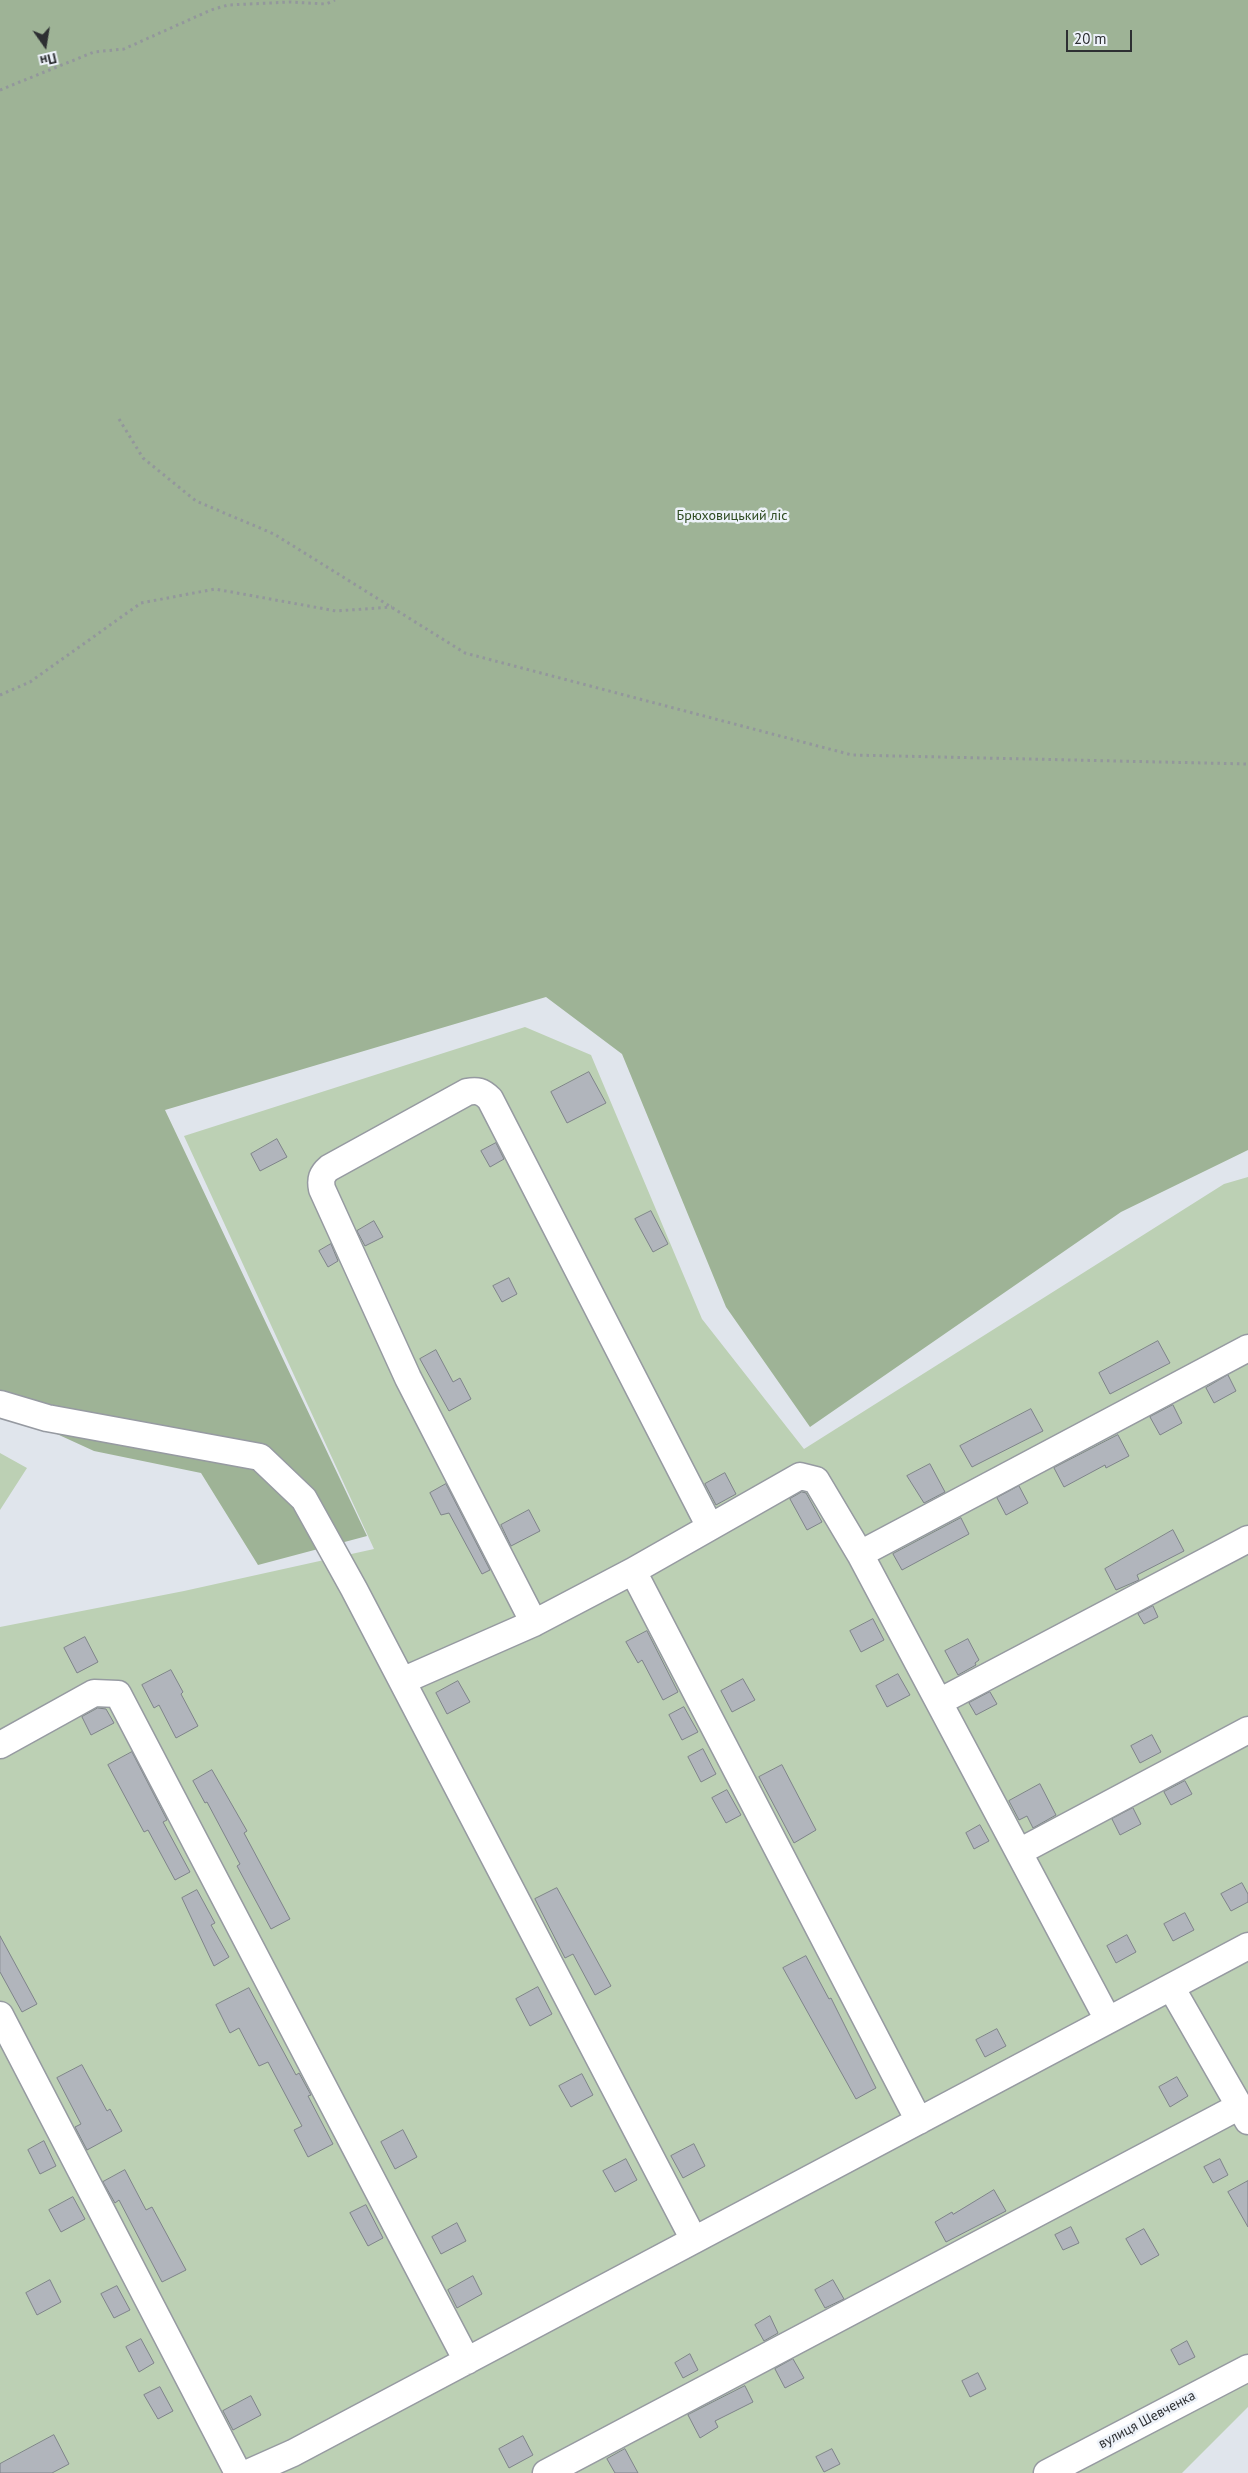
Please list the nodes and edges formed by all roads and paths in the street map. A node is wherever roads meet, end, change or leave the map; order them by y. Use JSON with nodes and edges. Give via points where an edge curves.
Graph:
{"nodes":[{"id":1,"x":335,"y":0,"type":"edge"},
{"id":2,"x":0,"y":90,"type":"edge"},
{"id":3,"x":119,"y":419,"type":"dead end"},
{"id":4,"x":393,"y":608,"type":"junction"},
{"id":5,"x":0,"y":695,"type":"edge"},
{"id":6,"x":1248,"y":764,"type":"edge"},
{"id":7,"x":1248,"y":1348,"type":"edge"},
{"id":8,"x":0,"y":1404,"type":"edge"},
{"id":9,"x":710,"y":1527,"type":"junction"},
{"id":10,"x":1248,"y":1539,"type":"edge"},
{"id":11,"x":860,"y":1554,"type":"junction"},
{"id":12,"x":633,"y":1571,"type":"junction"},
{"id":13,"x":534,"y":1623,"type":"junction"},
{"id":14,"x":402,"y":1681,"type":"junction"},
{"id":15,"x":939,"y":1702,"type":"junction"},
{"id":16,"x":1248,"y":1730,"type":"edge"},
{"id":17,"x":0,"y":1744,"type":"edge"},
{"id":18,"x":1019,"y":1852,"type":"junction"},
{"id":19,"x":1248,"y":1946,"type":"edge"},
{"id":20,"x":1171,"y":1987,"type":"junction"},
{"id":21,"x":0,"y":2016,"type":"edge"},
{"id":22,"x":1108,"y":2020,"type":"junction"},
{"id":23,"x":1244,"y":2113,"type":"edge"},
{"id":24,"x":919,"y":2121,"type":"junction"},
{"id":25,"x":694,"y":2240,"type":"junction"},
{"id":26,"x":467,"y":2360,"type":"junction"},
{"id":27,"x":1248,"y":2368,"type":"edge"},
{"id":28,"x":298,"y":2463,"type":"edge"},
{"id":29,"x":238,"y":2473,"type":"edge"},
{"id":30,"x":248,"y":2473,"type":"edge"},
{"id":31,"x":546,"y":2473,"type":"edge"},
{"id":32,"x":1047,"y":2473,"type":"edge"}],
"edges":[{"from":1,"to":2,"type":"path","via":[[326,4],[228,5],[124,49],[94,52]]},
{"from":3,"to":4,"type":"path","via":[[143,458],[196,501],[274,534]]},
{"from":4,"to":5,"type":"path","via":[[336,611],[215,589],[141,603],[30,682]]},
{"from":4,"to":6,"type":"path","via":[[465,653],[852,755]]},
{"from":7,"to":11,"type":"street"},
{"from":8,"to":14,"type":"street","via":[[47,1418],[260,1457],[304,1499]]},
{"from":9,"to":11,"type":"street","via":[[800,1476],[816,1480]]},
{"from":9,"to":12,"type":"street"},
{"from":9,"to":13,"type":"street","via":[[490,1099],[475,1090],[441,1106],[329,1168],[320,1181],[408,1378]]},
{"from":10,"to":15,"type":"street"},
{"from":11,"to":15,"type":"street"},
{"from":12,"to":13,"type":"street"},
{"from":12,"to":24,"type":"street"},
{"from":13,"to":14,"type":"street"},
{"from":14,"to":25,"type":"street"},
{"from":15,"to":18,"type":"street"},
{"from":16,"to":18,"type":"street"},
{"from":17,"to":26,"type":"street","via":[[94,1693],[118,1694]]},
{"from":18,"to":22,"type":"street"},
{"from":19,"to":20,"type":"street"},
{"from":20,"to":22,"type":"street"},
{"from":20,"to":23,"type":"street"},
{"from":21,"to":29,"type":"street"},
{"from":22,"to":24,"type":"street"},
{"from":23,"to":31,"type":"street"},
{"from":24,"to":25,"type":"street"},
{"from":25,"to":26,"type":"street"},
{"from":26,"to":28,"type":"street"},
{"from":27,"to":32,"type":"street","name":"вулиця Шевченка"},
{"from":28,"to":30,"type":"street"}]}
